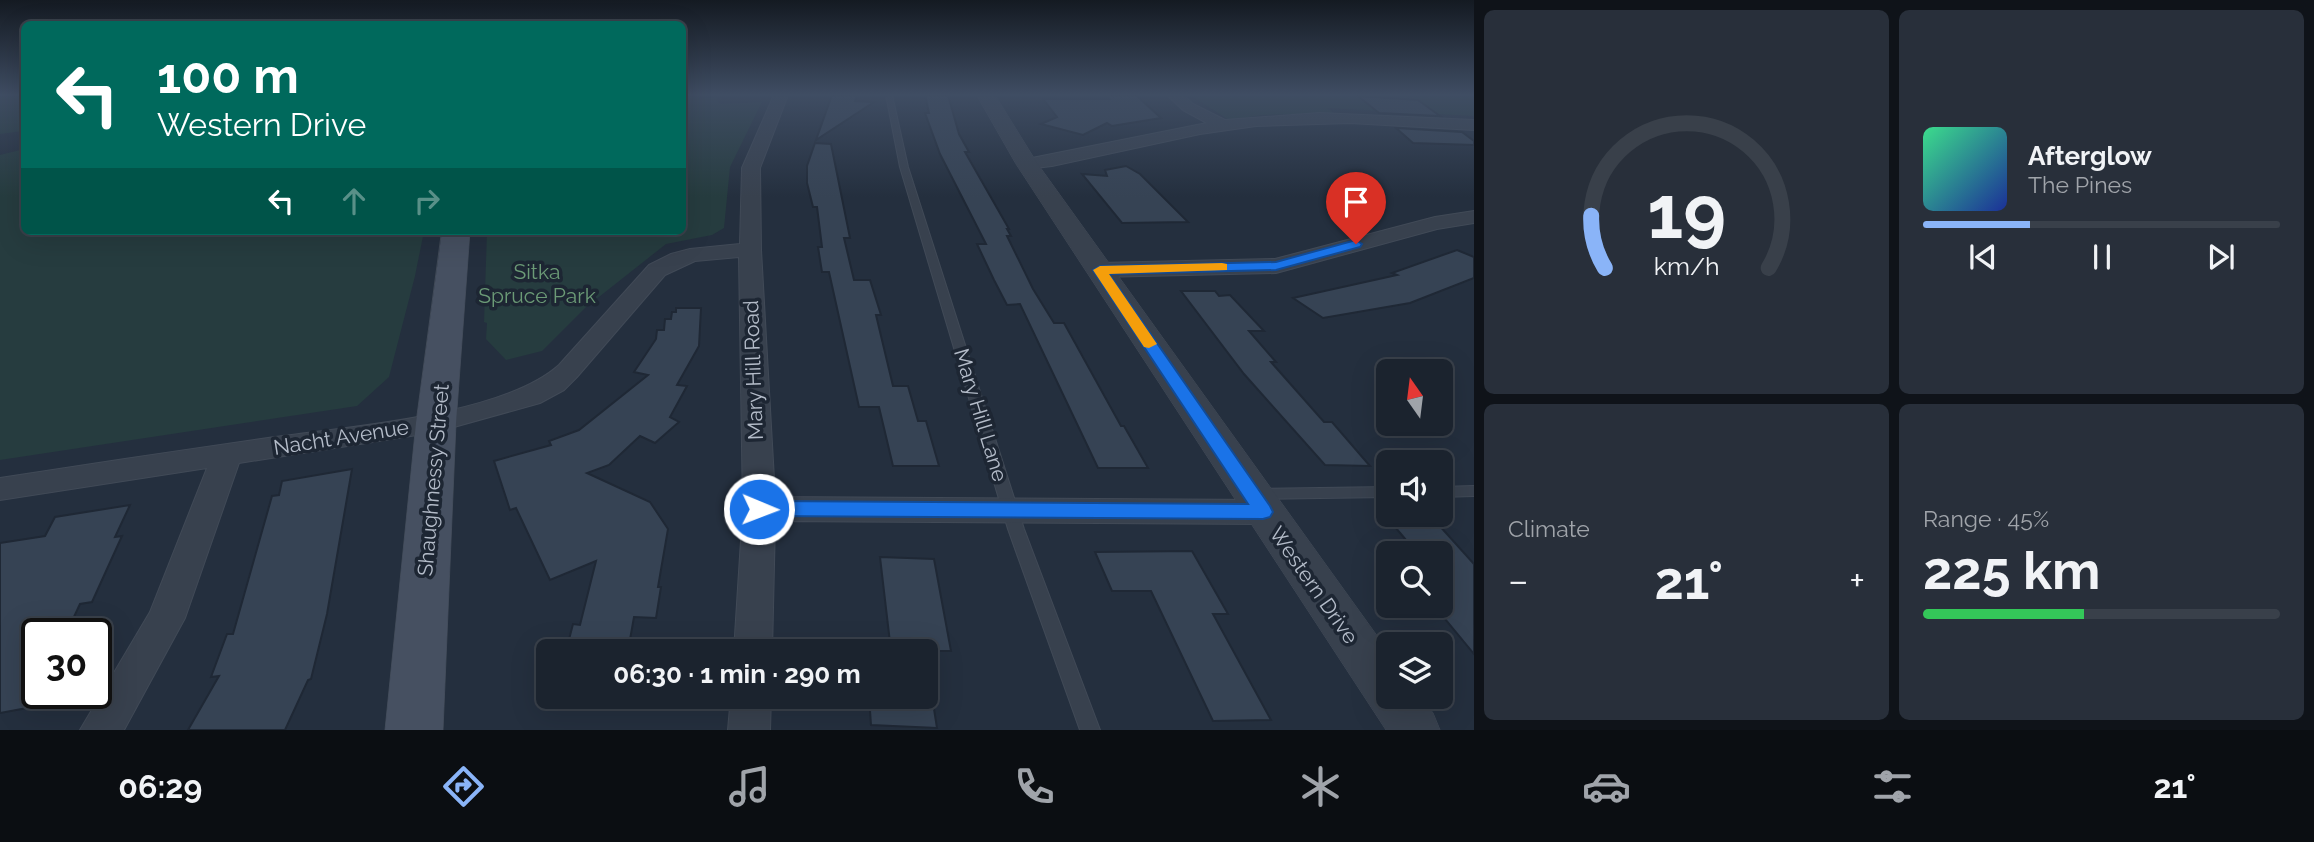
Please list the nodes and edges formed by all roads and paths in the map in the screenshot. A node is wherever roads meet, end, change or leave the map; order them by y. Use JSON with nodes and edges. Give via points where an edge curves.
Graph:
{"nodes":[{"id":1,"x":767,"y":129,"type":"edge"},
{"id":2,"x":896,"y":129,"type":"edge"},
{"id":3,"x":1004,"y":129,"type":"edge"},
{"id":4,"x":1204,"y":129,"type":"edge"},
{"id":5,"x":1027,"y":164,"type":"junction"},
{"id":6,"x":1474,"y":217,"type":"edge"},
{"id":7,"x":456,"y":235,"type":"edge"},
{"id":8,"x":750,"y":250,"type":"junction"},
{"id":9,"x":1100,"y":270,"type":"junction"},
{"id":10,"x":436,"y":423,"type":"junction"},
{"id":11,"x":227,"y":455,"type":"junction"},
{"id":12,"x":0,"y":489,"type":"edge"},
{"id":13,"x":1474,"y":491,"type":"edge"},
{"id":14,"x":1453,"y":492,"type":"edge"},
{"id":15,"x":1376,"y":493,"type":"edge"},
{"id":16,"x":1257,"y":503,"type":"junction"},
{"id":17,"x":1010,"y":508,"type":"junction"},
{"id":18,"x":759,"y":509,"type":"junction"},
{"id":19,"x":754,"y":639,"type":"edge"},
{"id":20,"x":1376,"y":674,"type":"edge"},
{"id":21,"x":750,"y":709,"type":"edge"},
{"id":22,"x":1400,"y":709,"type":"edge"},
{"id":23,"x":101,"y":730,"type":"edge"},
{"id":24,"x":414,"y":730,"type":"edge"},
{"id":25,"x":749,"y":730,"type":"edge"},
{"id":26,"x":1090,"y":730,"type":"edge"},
{"id":27,"x":1415,"y":730,"type":"edge"}],
"edges":[{"from":1,"to":8,"type":"street","name":"Mary Hill Road","via":[[751,168]]},
{"from":2,"to":17,"type":"lane","name":"Mary Hill Lane"},
{"from":3,"to":5,"type":"street","name":"Western Drive"},
{"from":4,"to":5,"type":"street"},
{"from":5,"to":9,"type":"street","name":"Western Drive"},
{"from":6,"to":9,"type":"street","via":[[1435,223],[1276,266]]},
{"from":7,"to":10,"type":"main road","name":"Shaughnessy Street"},
{"from":8,"to":10,"type":"street","name":"Nacht Avenue","via":[[697,252],[670,261],[554,384],[530,397]]},
{"from":8,"to":18,"type":"street","name":"Mary Hill Road"},
{"from":9,"to":16,"type":"street","name":"Western Drive"},
{"from":10,"to":11,"type":"street","name":"Nacht Avenue"},
{"from":10,"to":24,"type":"main road","name":"Shaughnessy Street"},
{"from":11,"to":12,"type":"street","name":"Nacht Avenue"},
{"from":11,"to":23,"type":"street","via":[[166,618]]},
{"from":13,"to":14,"type":"lane"},
{"from":15,"to":16,"type":"lane"},
{"from":16,"to":17,"type":"street"},
{"from":16,"to":20,"type":"street","name":"Western Drive"},
{"from":17,"to":18,"type":"street"},
{"from":17,"to":26,"type":"lane","name":"Mary Hill Lane"},
{"from":18,"to":19,"type":"street","name":"Mary Hill Road"},
{"from":21,"to":25,"type":"street"},
{"from":22,"to":27,"type":"street"}]}
